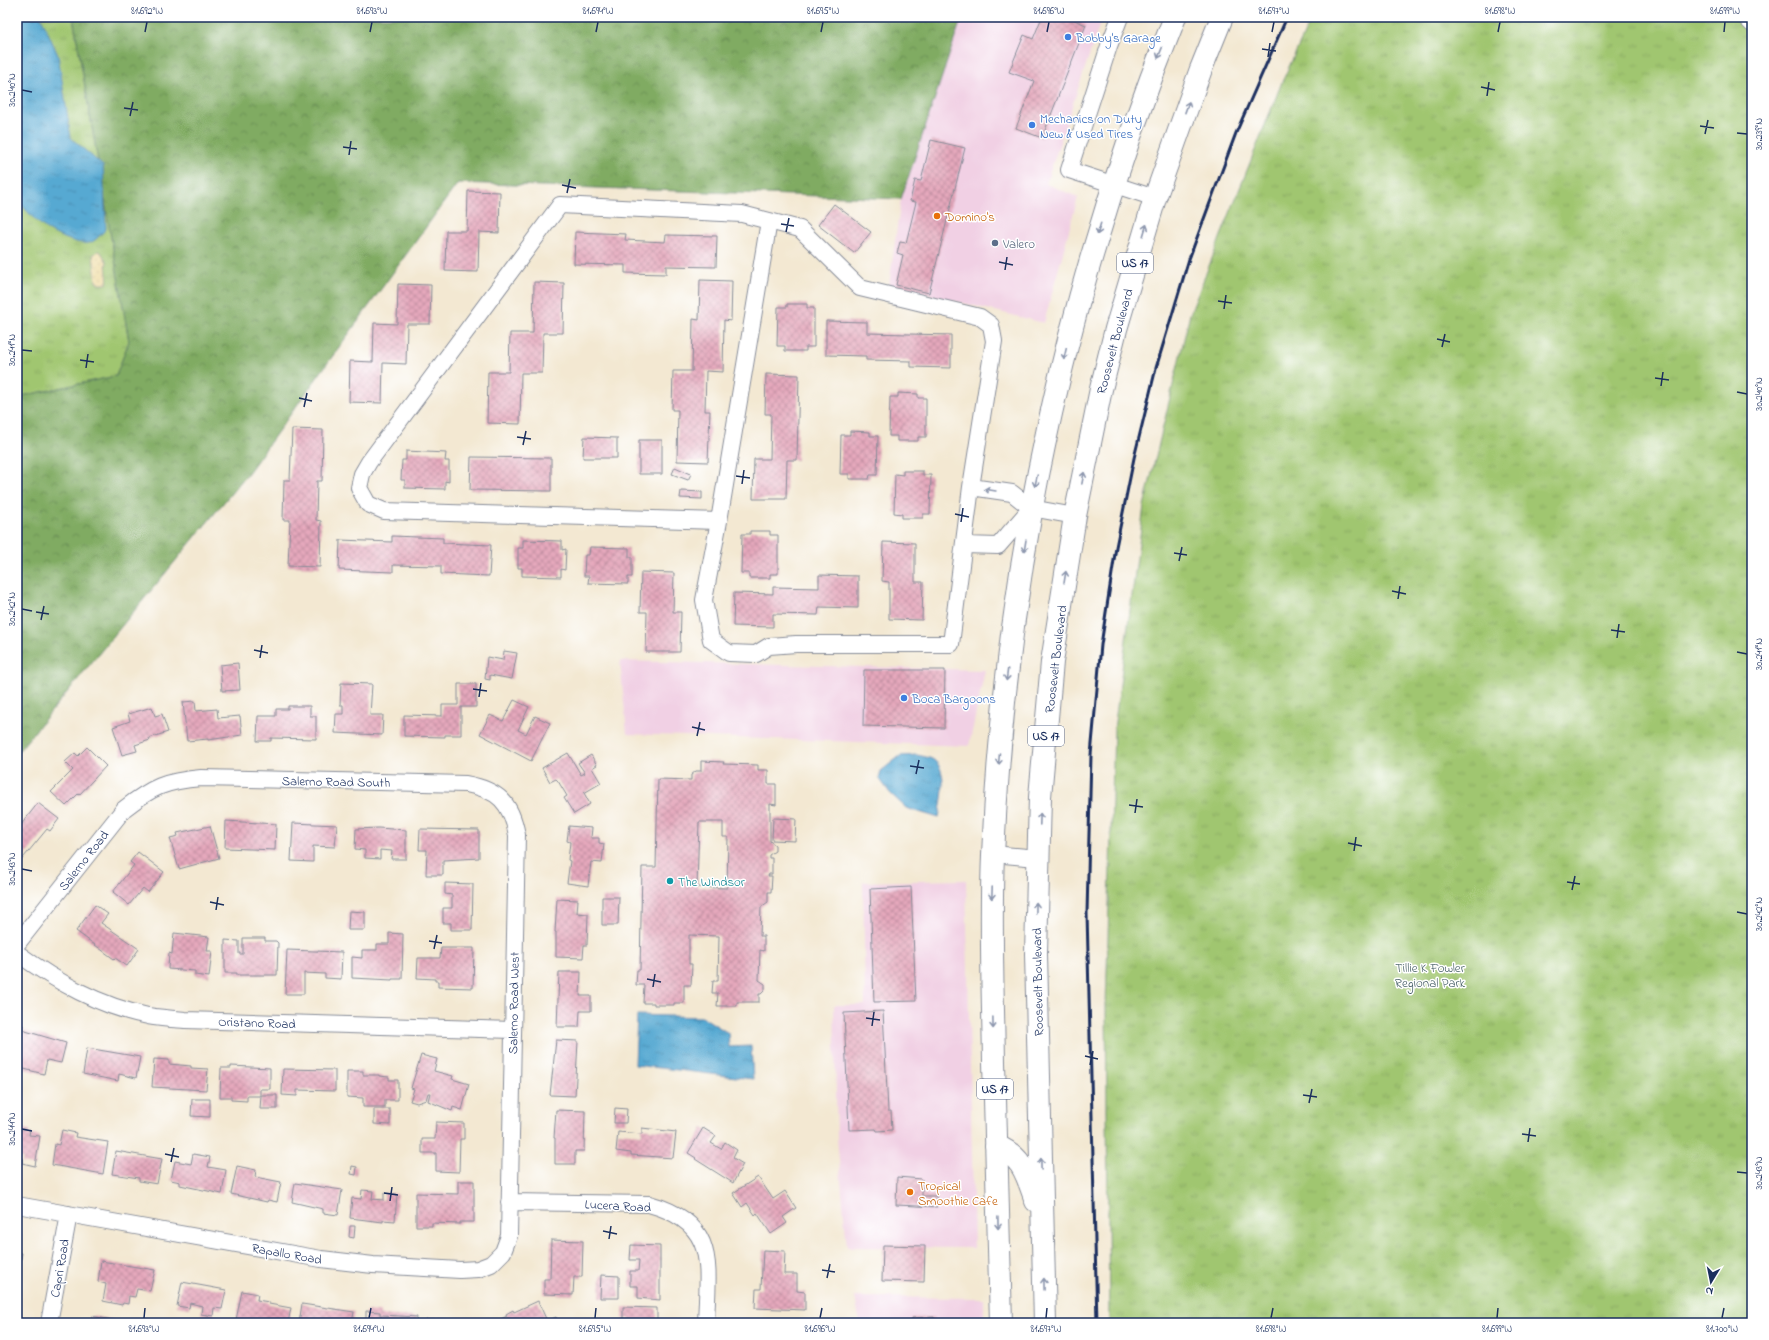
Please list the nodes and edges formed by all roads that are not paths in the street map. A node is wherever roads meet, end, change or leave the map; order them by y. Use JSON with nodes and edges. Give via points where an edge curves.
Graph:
{"nodes":[{"id":1,"x":1120,"y":17,"type":"edge"},
{"id":2,"x":1175,"y":17,"type":"edge"},
{"id":3,"x":1222,"y":17,"type":"edge"},
{"id":4,"x":1745,"y":17,"type":"edge"},
{"id":5,"x":1752,"y":24,"type":"edge"},
{"id":6,"x":1113,"y":184,"type":"junction"},
{"id":7,"x":1155,"y":198,"type":"junction"},
{"id":8,"x":769,"y":221,"type":"junction"},
{"id":9,"x":972,"y":487,"type":"junction"},
{"id":10,"x":1031,"y":508,"type":"junction"},
{"id":11,"x":1075,"y":516,"type":"junction"},
{"id":12,"x":719,"y":521,"type":"junction"},
{"id":13,"x":964,"y":545,"type":"junction"},
{"id":14,"x":158,"y":786,"type":"joint"},
{"id":15,"x":508,"y":807,"type":"joint"},
{"id":16,"x":993,"y":854,"type":"junction"},
{"id":17,"x":1038,"y":858,"type":"junction"},
{"id":18,"x":17,"y":944,"type":"edge"},
{"id":19,"x":17,"y":953,"type":"edge"},
{"id":20,"x":513,"y":1030,"type":"junction"},
{"id":21,"x":996,"y":1146,"type":"junction"},
{"id":22,"x":509,"y":1202,"type":"junction"},
{"id":23,"x":17,"y":1205,"type":"edge"},
{"id":24,"x":69,"y":1214,"type":"junction"},
{"id":25,"x":1042,"y":1217,"type":"junction"},
{"id":26,"x":49,"y":1323,"type":"edge"},
{"id":27,"x":706,"y":1323,"type":"edge"},
{"id":28,"x":1001,"y":1323,"type":"edge"},
{"id":29,"x":1045,"y":1323,"type":"edge"}],
"edges":[{"from":1,"to":6,"type":"street","via":[[1069,170]]},
{"from":2,"to":6,"type":"highway","number":"US 17","one_way":true},
{"from":7,"to":3,"type":"highway","name":"Roosevelt Boulevard","number":"US 17","one_way":true},
{"from":4,"to":5,"type":"street"},
{"from":6,"to":7,"type":"street"},
{"from":6,"to":10,"type":"highway","number":"US 17","one_way":true,"via":[[1067,345]]},
{"from":11,"to":7,"type":"highway","name":"Roosevelt Boulevard","number":"US 17","one_way":true,"via":[[1114,336]]},
{"from":8,"to":9,"type":"street","via":[[800,229],[860,288],[980,317],[991,325],[994,342]]},
{"from":8,"to":12,"type":"street"},
{"from":8,"to":12,"type":"street","via":[[742,214],[560,204],[369,462],[362,474],[359,488],[368,504],[384,511]]},
{"from":10,"to":9,"type":"street","one_way":true,"via":[[1012,493]]},
{"from":9,"to":13,"type":"street"},
{"from":10,"to":11,"type":"street"},
{"from":10,"to":13,"type":"street","via":[[998,546]]},
{"from":10,"to":16,"type":"highway","number":"US 17","one_way":true,"via":[[1006,681]]},
{"from":17,"to":11,"type":"highway","name":"Roosevelt Boulevard","number":"US 17","one_way":true,"via":[[1040,797],[1052,662]]},
{"from":12,"to":13,"type":"street","via":[[704,600],[711,640],[729,653],[756,654],[769,646],[796,644],[951,644]]},
{"from":14,"to":15,"type":"street","name":"Salerno Road South","via":[[178,780],[201,778],[466,784],[496,793]]},
{"from":14,"to":18,"type":"street","name":"Salerno Road","via":[[124,809]]},
{"from":15,"to":20,"type":"street","name":"Salerno Road West","via":[[517,835]]},
{"from":16,"to":17,"type":"street"},
{"from":16,"to":21,"type":"highway","number":"US 17","one_way":true,"via":[[992,954]]},
{"from":25,"to":17,"type":"highway","name":"Roosevelt Boulevard","number":"US 17","one_way":true,"via":[[1036,954]]},
{"from":19,"to":20,"type":"street","name":"Oristano Road","via":[[48,976],[86,996],[149,1016],[185,1020]]},
{"from":20,"to":22,"type":"street","name":"Salerno Road West"},
{"from":21,"to":25,"type":"highway","via":[[1016,1157],[1024,1170]]},
{"from":21,"to":28,"type":"highway","number":"US 17","one_way":true},
{"from":22,"to":24,"type":"street","name":"Rapallo Road","via":[[509,1236],[503,1252],[491,1264],[478,1269],[460,1270],[321,1259]]},
{"from":22,"to":27,"type":"street","name":"Lucera Road","via":[[649,1204],[682,1217],[694,1228],[704,1246],[708,1263]]},
{"from":23,"to":24,"type":"street","name":"Rapallo Road"},
{"from":24,"to":26,"type":"street","name":"Capri Road"},
{"from":29,"to":25,"type":"highway","name":"Roosevelt Boulevard","number":"US 17","one_way":true}]}
